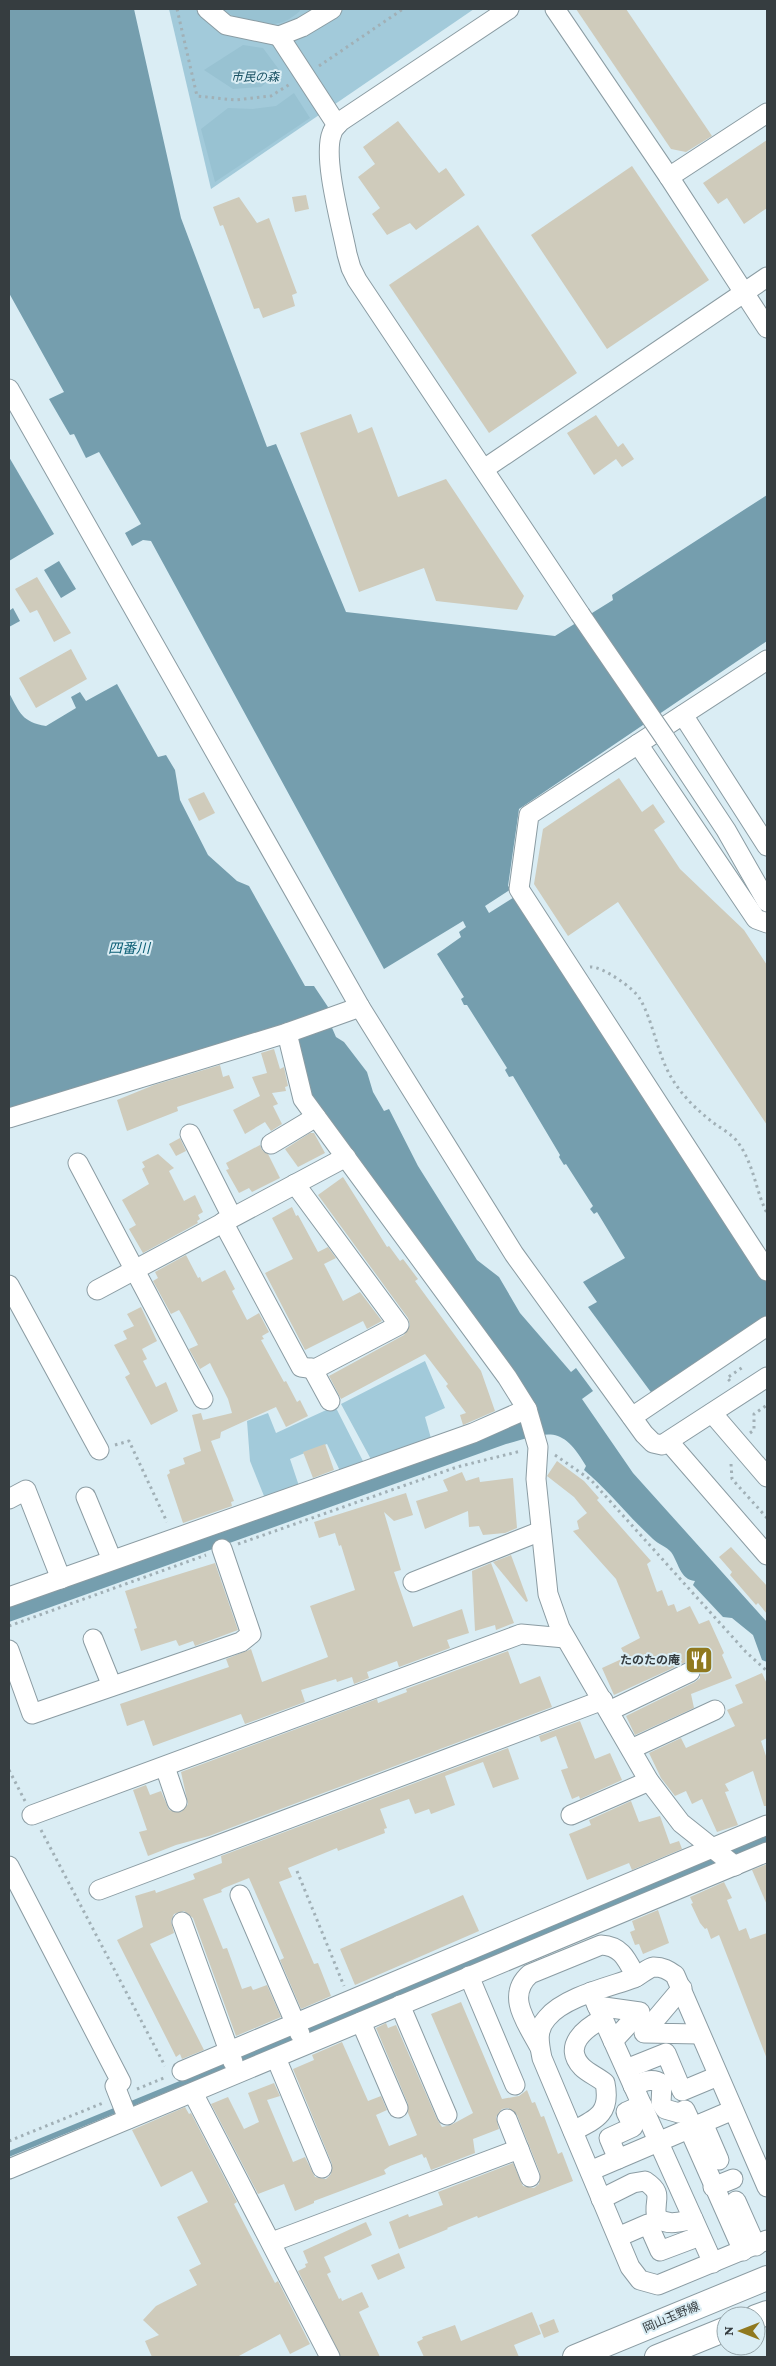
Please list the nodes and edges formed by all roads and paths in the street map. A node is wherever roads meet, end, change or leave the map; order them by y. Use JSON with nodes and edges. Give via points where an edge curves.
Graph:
{"nodes":[{"id":1,"x":177,"y":9,"type":"edge"},
{"id":2,"x":207,"y":9,"type":"edge"},
{"id":3,"x":332,"y":9,"type":"edge"},
{"id":4,"x":402,"y":9,"type":"edge"},
{"id":5,"x":509,"y":9,"type":"edge"},
{"id":6,"x":554,"y":9,"type":"edge"},
{"id":7,"x":279,"y":36,"type":"junction"},
{"id":8,"x":304,"y":76,"type":"junction"},
{"id":9,"x":767,"y":113,"type":"edge"},
{"id":10,"x":337,"y":125,"type":"junction"},
{"id":11,"x":669,"y":177,"type":"junction"},
{"id":12,"x":767,"y":276,"type":"edge"},
{"id":13,"x":744,"y":292,"type":"junction"},
{"id":14,"x":767,"y":328,"type":"edge"},
{"id":15,"x":9,"y":389,"type":"edge"},
{"id":16,"x":484,"y":470,"type":"junction"},
{"id":17,"x":767,"y":660,"type":"edge"},
{"id":18,"x":683,"y":715,"type":"junction"},
{"id":19,"x":638,"y":744,"type":"junction"},
{"id":20,"x":726,"y":830,"type":"junction"},
{"id":21,"x":767,"y":846,"type":"edge"},
{"id":22,"x":767,"y":878,"type":"edge"},
{"id":23,"x":767,"y":902,"type":"edge"},
{"id":24,"x":767,"y":923,"type":"edge"},
{"id":25,"x":571,"y":969,"type":"junction"},
{"id":26,"x":360,"y":1007,"type":"junction"},
{"id":27,"x":290,"y":1032,"type":"junction"},
{"id":28,"x":316,"y":1117,"type":"junction"},
{"id":29,"x":9,"y":1118,"type":"edge"},
{"id":30,"x":190,"y":1134,"type":"dead end"},
{"id":31,"x":271,"y":1144,"type":"dead end"},
{"id":32,"x":346,"y":1157,"type":"junction"},
{"id":33,"x":78,"y":1163,"type":"dead end"},
{"id":34,"x":295,"y":1184,"type":"junction"},
{"id":35,"x":767,"y":1213,"type":"edge"},
{"id":36,"x":228,"y":1220,"type":"junction"},
{"id":37,"x":134,"y":1269,"type":"junction"},
{"id":38,"x":767,"y":1271,"type":"edge"},
{"id":39,"x":9,"y":1285,"type":"edge"},
{"id":40,"x":97,"y":1290,"type":"dead end"},
{"id":41,"x":767,"y":1326,"type":"edge"},
{"id":42,"x":312,"y":1368,"type":"junction"},
{"id":43,"x":767,"y":1377,"type":"edge"},
{"id":44,"x":202,"y":1399,"type":"dead end"},
{"id":45,"x":330,"y":1401,"type":"dead end"},
{"id":46,"x":767,"y":1405,"type":"edge"},
{"id":47,"x":528,"y":1410,"type":"junction"},
{"id":48,"x":712,"y":1413,"type":"junction"},
{"id":49,"x":632,"y":1416,"type":"junction"},
{"id":50,"x":754,"y":1430,"type":"dead end"},
{"id":51,"x":537,"y":1442,"type":"junction"},
{"id":52,"x":669,"y":1442,"type":"junction"},
{"id":53,"x":739,"y":1444,"type":"junction"},
{"id":54,"x":100,"y":1450,"type":"joint"},
{"id":55,"x":767,"y":1476,"type":"edge"},
{"id":56,"x":86,"y":1497,"type":"dead end"},
{"id":57,"x":9,"y":1499,"type":"edge"},
{"id":58,"x":767,"y":1518,"type":"edge"},
{"id":59,"x":541,"y":1531,"type":"junction"},
{"id":60,"x":175,"y":1538,"type":"junction"},
{"id":61,"x":222,"y":1549,"type":"junction"},
{"id":62,"x":767,"y":1555,"type":"edge"},
{"id":63,"x":112,"y":1560,"type":"junction"},
{"id":64,"x":61,"y":1579,"type":"junction"},
{"id":65,"x":413,"y":1582,"type":"dead end"},
{"id":66,"x":9,"y":1597,"type":"edge"},
{"id":67,"x":9,"y":1626,"type":"edge"},
{"id":68,"x":565,"y":1638,"type":"junction"},
{"id":69,"x":94,"y":1639,"type":"dead end"},
{"id":70,"x":9,"y":1650,"type":"edge"},
{"id":71,"x":767,"y":1671,"type":"edge"},
{"id":72,"x":690,"y":1672,"type":"dead end"},
{"id":73,"x":112,"y":1686,"type":"junction"},
{"id":74,"x":606,"y":1706,"type":"junction"},
{"id":75,"x":715,"y":1710,"type":"dead end"},
{"id":76,"x":631,"y":1749,"type":"junction"},
{"id":77,"x":165,"y":1767,"type":"junction"},
{"id":78,"x":9,"y":1770,"type":"edge"},
{"id":79,"x":649,"y":1781,"type":"junction"},
{"id":80,"x":177,"y":1802,"type":"dead end"},
{"id":81,"x":32,"y":1815,"type":"junction"},
{"id":82,"x":571,"y":1815,"type":"dead end"},
{"id":83,"x":767,"y":1825,"type":"edge"},
{"id":84,"x":767,"y":1852,"type":"edge"},
{"id":85,"x":722,"y":1857,"type":"junction"},
{"id":86,"x":9,"y":1866,"type":"edge"},
{"id":87,"x":297,"y":1871,"type":"dead end"},
{"id":88,"x":99,"y":1890,"type":"dead end"},
{"id":89,"x":240,"y":1895,"type":"dead end"},
{"id":90,"x":182,"y":1922,"type":"dead end"},
{"id":91,"x":469,"y":1976,"type":"junction"},
{"id":92,"x":636,"y":1977,"type":"junction"},
{"id":93,"x":682,"y":1988,"type":"junction"},
{"id":94,"x":350,"y":2000,"type":"junction"},
{"id":95,"x":400,"y":2005,"type":"junction"},
{"id":96,"x":597,"y":2005,"type":"junction"},
{"id":97,"x":361,"y":2022,"type":"junction"},
{"id":98,"x":300,"y":2034,"type":"junction"},
{"id":99,"x":700,"y":2034,"type":"junction"},
{"id":100,"x":613,"y":2041,"type":"junction"},
{"id":101,"x":540,"y":2048,"type":"junction"},
{"id":102,"x":276,"y":2058,"type":"junction"},
{"id":103,"x":233,"y":2063,"type":"junction"},
{"id":104,"x":176,"y":2073,"type":"junction"},
{"id":105,"x":718,"y":2076,"type":"junction"},
{"id":106,"x":630,"y":2078,"type":"junction"},
{"id":107,"x":515,"y":2085,"type":"dead end"},
{"id":108,"x":193,"y":2093,"type":"junction"},
{"id":109,"x":642,"y":2105,"type":"junction"},
{"id":110,"x":123,"y":2107,"type":"junction"},
{"id":111,"x":398,"y":2108,"type":"dead end"},
{"id":112,"x":733,"y":2110,"type":"junction"},
{"id":113,"x":447,"y":2115,"type":"dead end"},
{"id":114,"x":507,"y":2119,"type":"dead end"},
{"id":115,"x":695,"y":2126,"type":"junction"},
{"id":116,"x":573,"y":2131,"type":"junction"},
{"id":117,"x":9,"y":2141,"type":"edge"},
{"id":118,"x":658,"y":2142,"type":"junction"},
{"id":119,"x":519,"y":2149,"type":"junction"},
{"id":120,"x":618,"y":2159,"type":"junction"},
{"id":121,"x":719,"y":2160,"type":"dead end"},
{"id":122,"x":9,"y":2168,"type":"edge"},
{"id":123,"x":322,"y":2168,"type":"dead end"},
{"id":124,"x":590,"y":2171,"type":"junction"},
{"id":125,"x":530,"y":2177,"type":"dead end"},
{"id":126,"x":733,"y":2179,"type":"dead end"},
{"id":127,"x":713,"y":2187,"type":"junction"},
{"id":128,"x":767,"y":2188,"type":"edge"},
{"id":129,"x":601,"y":2199,"type":"junction"},
{"id":130,"x":736,"y":2201,"type":"dead end"},
{"id":131,"x":697,"y":2228,"type":"junction"},
{"id":132,"x":618,"y":2237,"type":"junction"},
{"id":133,"x":272,"y":2242,"type":"junction"},
{"id":134,"x":756,"y":2246,"type":"edge"},
{"id":135,"x":713,"y":2262,"type":"junction"},
{"id":136,"x":767,"y":2278,"type":"edge"},
{"id":137,"x":716,"y":2333,"type":"edge"},
{"id":138,"x":330,"y":2357,"type":"edge"},
{"id":139,"x":575,"y":2357,"type":"edge"},
{"id":140,"x":657,"y":2357,"type":"edge"}],
"edges":[{"from":1,"to":8,"type":"path","via":[[197,96],[235,100],[271,96]]},
{"from":2,"to":7,"type":"street","via":[[226,24]]},
{"from":3,"to":7,"type":"street"},
{"from":4,"to":8,"type":"path"},
{"from":5,"to":10,"type":"street"},
{"from":6,"to":11,"type":"street"},
{"from":7,"to":8,"type":"street"},
{"from":8,"to":10,"type":"street"},
{"from":9,"to":11,"type":"street"},
{"from":10,"to":16,"type":"street","via":[[328,147],[329,163],[350,268]]},
{"from":11,"to":13,"type":"street"},
{"from":12,"to":13,"type":"street"},
{"from":13,"to":14,"type":"street"},
{"from":13,"to":16,"type":"street"},
{"from":15,"to":26,"type":"street"},
{"from":16,"to":20,"type":"street","bridge":true},
{"from":17,"to":18,"type":"street"},
{"from":18,"to":19,"type":"street"},
{"from":18,"to":21,"type":"street"},
{"from":19,"to":24,"type":"street","via":[[756,919]]},
{"from":19,"to":25,"type":"street","via":[[529,814],[519,889]]},
{"from":20,"to":22,"type":"street"},
{"from":20,"to":23,"type":"street"},
{"from":25,"to":35,"type":"path","via":[[596,967],[615,977],[640,998],[671,1077],[695,1108],[736,1140],[753,1170],[758,1196]]},
{"from":25,"to":38,"type":"street"},
{"from":26,"to":27,"type":"street"},
{"from":26,"to":49,"type":"street","via":[[514,1254]]},
{"from":27,"to":28,"type":"street","via":[[303,1099]]},
{"from":27,"to":29,"type":"street"},
{"from":28,"to":31,"type":"street"},
{"from":28,"to":32,"type":"street"},
{"from":30,"to":36,"type":"street"},
{"from":32,"to":34,"type":"street"},
{"from":32,"to":47,"type":"street"},
{"from":33,"to":37,"type":"street"},
{"from":34,"to":36,"type":"street"},
{"from":34,"to":42,"type":"street","via":[[399,1325]]},
{"from":36,"to":37,"type":"street"},
{"from":36,"to":42,"type":"street","via":[[301,1367]]},
{"from":37,"to":40,"type":"street"},
{"from":37,"to":44,"type":"street"},
{"from":39,"to":54,"type":"street"},
{"from":41,"to":49,"type":"street"},
{"from":42,"to":45,"type":"street"},
{"from":43,"to":48,"type":"street"},
{"from":46,"to":50,"type":"path","via":[[754,1414]]},
{"from":47,"to":51,"type":"street"},
{"from":47,"to":60,"type":"street","via":[[473,1433]]},
{"from":48,"to":52,"type":"street"},
{"from":48,"to":53,"type":"street"},
{"from":49,"to":52,"type":"street","via":[[653,1443],[662,1445]]},
{"from":51,"to":59,"type":"street","via":[[536,1480]]},
{"from":51,"to":61,"type":"path"},
{"from":51,"to":71,"type":"path","via":[[590,1480]]},
{"from":52,"to":62,"type":"street"},
{"from":53,"to":55,"type":"street"},
{"from":53,"to":58,"type":"path","via":[[730,1456],[732,1479]]},
{"from":54,"to":60,"type":"path","via":[[128,1441]]},
{"from":56,"to":63,"type":"street"},
{"from":57,"to":64,"type":"street","via":[[26,1490]]},
{"from":59,"to":65,"type":"street"},
{"from":59,"to":68,"type":"street","via":[[548,1594]]},
{"from":60,"to":63,"type":"street"},
{"from":61,"to":67,"type":"path"},
{"from":61,"to":73,"type":"street","via":[[251,1634],[241,1642]]},
{"from":63,"to":64,"type":"street"},
{"from":64,"to":66,"type":"street"},
{"from":68,"to":74,"type":"street"},
{"from":68,"to":77,"type":"street","via":[[521,1634]]},
{"from":69,"to":73,"type":"street"},
{"from":70,"to":73,"type":"street","via":[[32,1714]]},
{"from":72,"to":74,"type":"street"},
{"from":74,"to":76,"type":"street"},
{"from":74,"to":88,"type":"street"},
{"from":75,"to":76,"type":"street"},
{"from":76,"to":79,"type":"street"},
{"from":77,"to":80,"type":"street"},
{"from":77,"to":81,"type":"street"},
{"from":78,"to":81,"type":"path"},
{"from":79,"to":82,"type":"street"},
{"from":79,"to":85,"type":"street","via":[[681,1823]]},
{"from":81,"to":104,"type":"path"},
{"from":83,"to":85,"type":"street"},
{"from":84,"to":85,"type":"street"},
{"from":85,"to":91,"type":"street"},
{"from":85,"to":94,"type":"street"},
{"from":86,"to":110,"type":"street","via":[[121,2082],[115,2086]]},
{"from":87,"to":94,"type":"path"},
{"from":89,"to":98,"type":"street"},
{"from":90,"to":103,"type":"street"},
{"from":91,"to":95,"type":"street"},
{"from":91,"to":107,"type":"street"},
{"from":92,"to":93,"type":"street","via":[[652,1967],[666,1968],[675,1975]]},
{"from":92,"to":96,"type":"street"},
{"from":92,"to":101,"type":"street","via":[[624,1953],[601,1945],[530,1974],[518,1991],[518,2006]]},
{"from":93,"to":99,"type":"street"},
{"from":93,"to":99,"type":"street","via":[[644,2033]]},
{"from":94,"to":98,"type":"street"},
{"from":95,"to":97,"type":"street"},
{"from":95,"to":113,"type":"street"},
{"from":96,"to":100,"type":"street"},
{"from":96,"to":100,"type":"street","via":[[640,2012]]},
{"from":96,"to":101,"type":"street","via":[[552,2012],[540,2029]]},
{"from":96,"to":116,"type":"street","via":[[576,2039],[574,2056],[583,2069],[605,2083],[608,2096],[605,2108],[596,2119]]},
{"from":97,"to":98,"type":"street"},
{"from":97,"to":111,"type":"street"},
{"from":98,"to":102,"type":"street"},
{"from":98,"to":103,"type":"street"},
{"from":99,"to":105,"type":"street"},
{"from":100,"to":106,"type":"street"},
{"from":101,"to":116,"type":"street"},
{"from":102,"to":103,"type":"street"},
{"from":102,"to":123,"type":"street"},
{"from":103,"to":104,"type":"street"},
{"from":103,"to":108,"type":"street"},
{"from":104,"to":110,"type":"path"},
{"from":105,"to":106,"type":"street","via":[[682,2091],[666,2054]]},
{"from":105,"to":112,"type":"street"},
{"from":106,"to":109,"type":"street"},
{"from":106,"to":115,"type":"street","via":[[657,2080],[662,2084],[661,2103],[664,2109],[679,2113],[685,2110]]},
{"from":108,"to":110,"type":"street"},
{"from":108,"to":133,"type":"street"},
{"from":109,"to":118,"type":"street"},
{"from":109,"to":120,"type":"street","via":[[626,2112],[633,2127],[609,2138]]},
{"from":110,"to":117,"type":"path"},
{"from":110,"to":122,"type":"street"},
{"from":112,"to":115,"type":"street"},
{"from":112,"to":128,"type":"street"},
{"from":114,"to":119,"type":"street"},
{"from":115,"to":118,"type":"street"},
{"from":115,"to":121,"type":"street"},
{"from":115,"to":127,"type":"street"},
{"from":116,"to":124,"type":"street"},
{"from":118,"to":120,"type":"street"},
{"from":118,"to":131,"type":"street"},
{"from":119,"to":125,"type":"street"},
{"from":119,"to":133,"type":"street"},
{"from":120,"to":124,"type":"street"},
{"from":124,"to":129,"type":"street"},
{"from":126,"to":127,"type":"street"},
{"from":127,"to":134,"type":"street"},
{"from":129,"to":131,"type":"street","via":[[633,2183],[645,2181],[658,2195],[657,2218],[665,2223]]},
{"from":129,"to":132,"type":"street"},
{"from":130,"to":134,"type":"street"},
{"from":131,"to":132,"type":"street","via":[[660,2251],[648,2224]]},
{"from":131,"to":135,"type":"street"},
{"from":132,"to":135,"type":"street","via":[[635,2274],[648,2284],[658,2285]]},
{"from":133,"to":138,"type":"street","via":[[273,2250]]},
{"from":134,"to":135,"type":"street"},
{"from":136,"to":139,"type":"main road","name":"岡山玉野線"},
{"from":137,"to":140,"type":"main road"}]}
